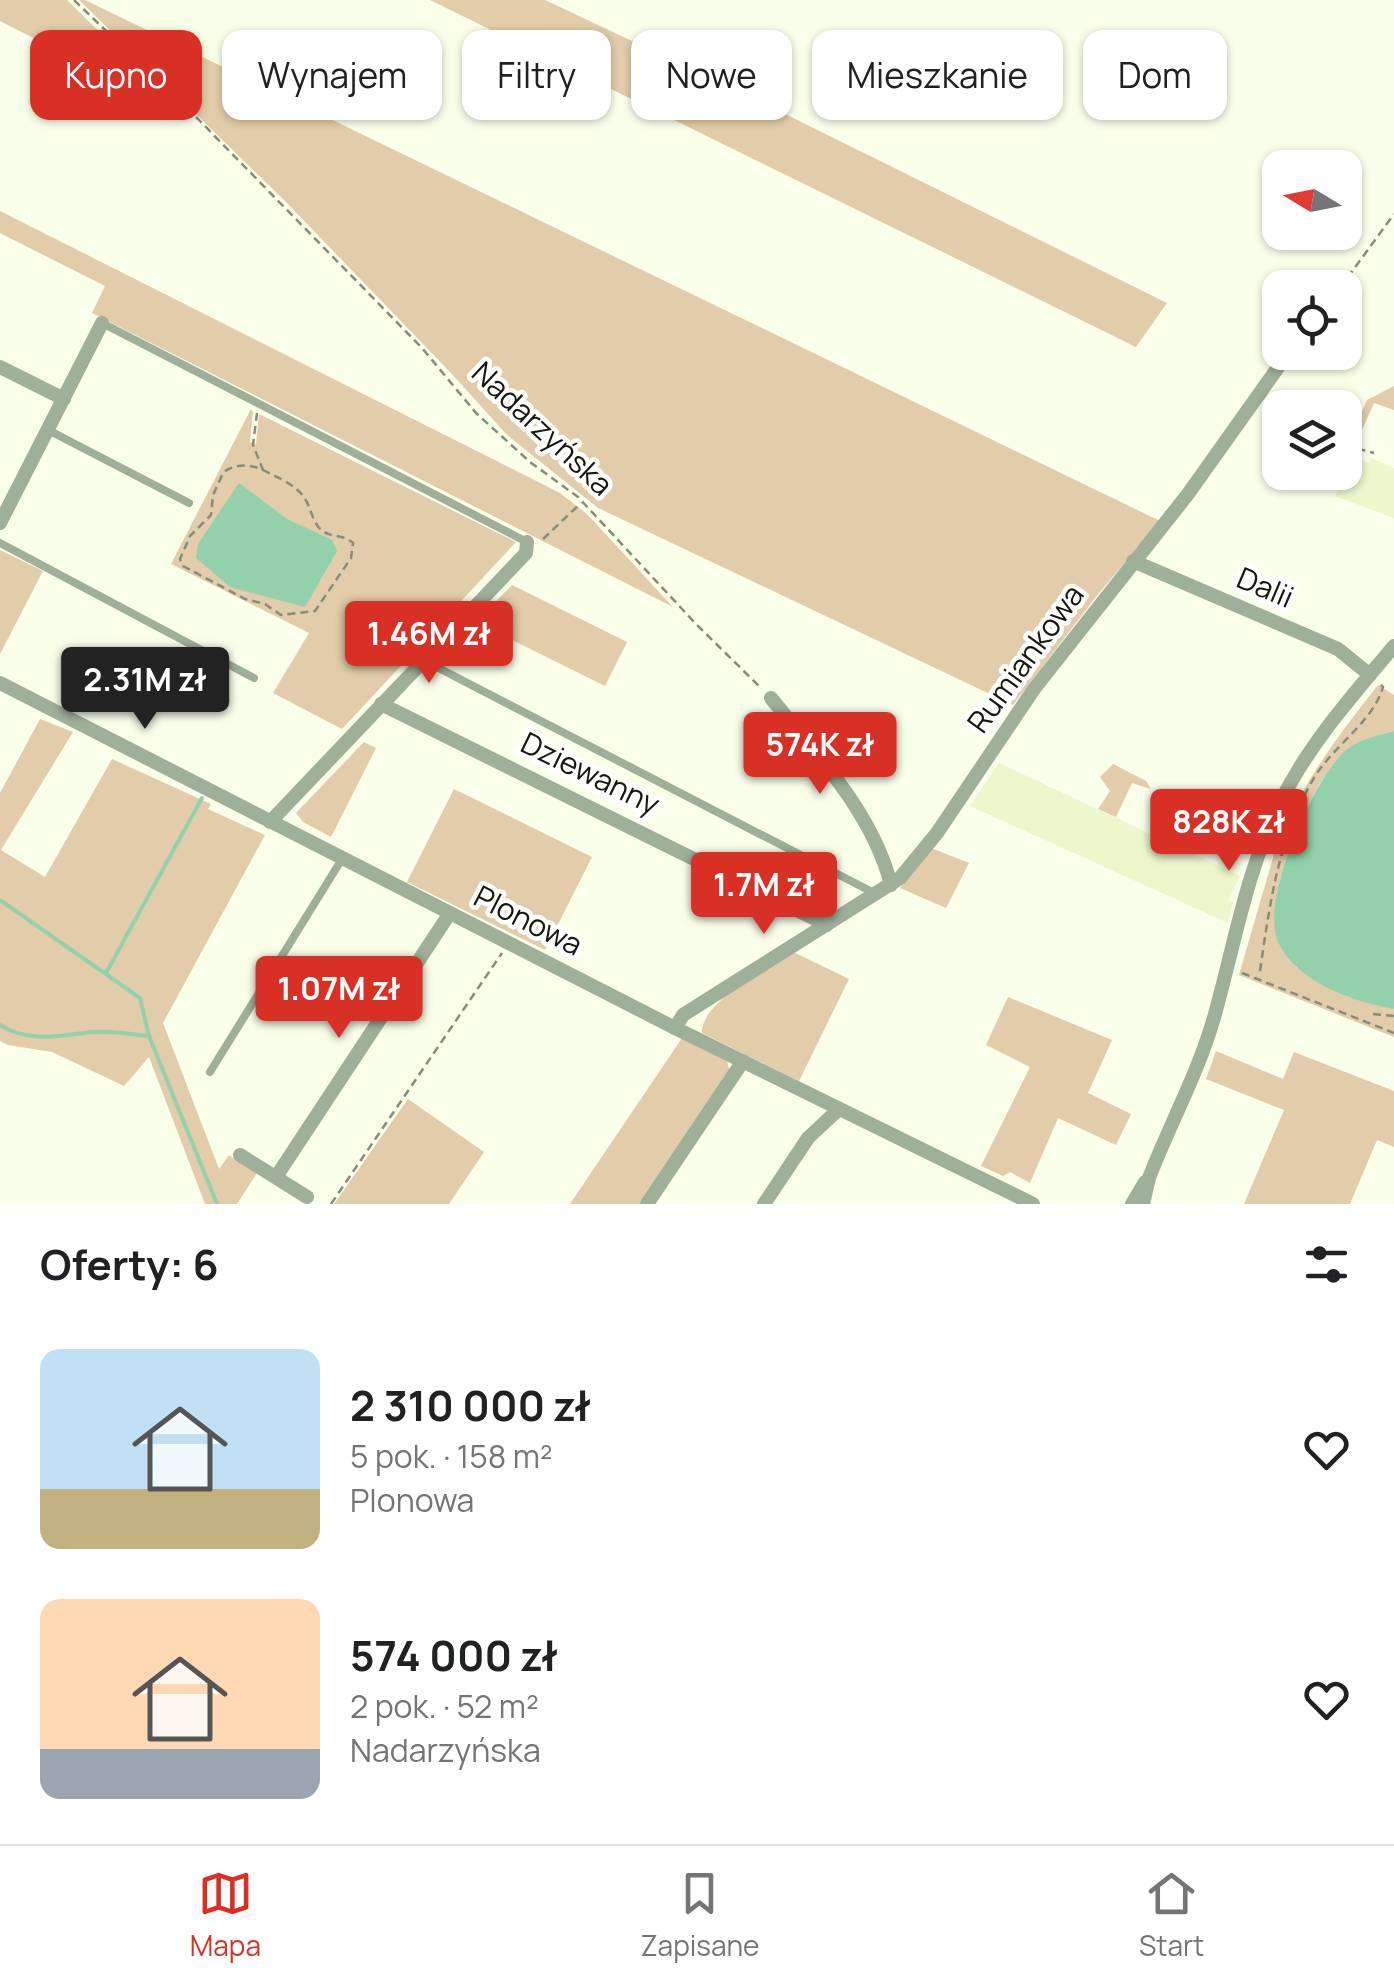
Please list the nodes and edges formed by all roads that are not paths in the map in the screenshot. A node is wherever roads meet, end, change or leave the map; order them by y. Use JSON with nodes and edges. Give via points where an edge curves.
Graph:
{"nodes":[{"id":1,"x":102,"y":323,"type":"joint"},
{"id":2,"x":0,"y":367,"type":"edge"},
{"id":3,"x":1277,"y":370,"type":"edge"},
{"id":4,"x":64,"y":399,"type":"junction"},
{"id":5,"x":48,"y":430,"type":"junction"},
{"id":6,"x":189,"y":503,"type":"dead end"},
{"id":7,"x":0,"y":523,"type":"edge"},
{"id":8,"x":0,"y":542,"type":"edge"},
{"id":9,"x":528,"y":545,"type":"joint"},
{"id":10,"x":1134,"y":561,"type":"junction"},
{"id":11,"x":1394,"y":646,"type":"edge"},
{"id":12,"x":423,"y":660,"type":"junction"},
{"id":13,"x":1370,"y":675,"type":"junction"},
{"id":14,"x":254,"y":678,"type":"dead end"},
{"id":15,"x":0,"y":682,"type":"edge"},
{"id":16,"x":771,"y":698,"type":"road end"},
{"id":17,"x":381,"y":704,"type":"junction"},
{"id":18,"x":270,"y":822,"type":"junction"},
{"id":19,"x":342,"y":859,"type":"junction"},
{"id":20,"x":891,"y":885,"type":"junction"},
{"id":21,"x":876,"y":894,"type":"junction"},
{"id":22,"x":450,"y":913,"type":"junction"},
{"id":23,"x":827,"y":924,"type":"junction"},
{"id":24,"x":675,"y":1028,"type":"junction"},
{"id":25,"x":743,"y":1062,"type":"junction"},
{"id":26,"x":210,"y":1072,"type":"dead end"},
{"id":27,"x":839,"y":1108,"type":"junction"},
{"id":28,"x":240,"y":1155,"type":"dead end"},
{"id":29,"x":276,"y":1177,"type":"junction"},
{"id":30,"x":1149,"y":1178,"type":"junction"},
{"id":31,"x":307,"y":1196,"type":"dead end"},
{"id":32,"x":646,"y":1204,"type":"edge"},
{"id":33,"x":764,"y":1204,"type":"edge"},
{"id":34,"x":1033,"y":1204,"type":"edge"},
{"id":35,"x":1132,"y":1204,"type":"edge"},
{"id":36,"x":1143,"y":1204,"type":"edge"}],
"edges":[{"from":1,"to":4,"type":"street"},
{"from":1,"to":9,"type":"lane"},
{"from":2,"to":4,"type":"street"},
{"from":3,"to":10,"type":"street","name":"Rumiankowa"},
{"from":4,"to":5,"type":"street"},
{"from":5,"to":6,"type":"lane"},
{"from":5,"to":7,"type":"street","via":[[9,491]]},
{"from":8,"to":14,"type":"lane"},
{"from":9,"to":12,"type":"street"},
{"from":10,"to":13,"type":"street","name":"Dalii","via":[[1338,649]]},
{"from":10,"to":20,"type":"street","name":"Rumiankowa","via":[[1034,690],[924,852]]},
{"from":11,"to":13,"type":"street"},
{"from":12,"to":17,"type":"street"},
{"from":12,"to":21,"type":"lane"},
{"from":13,"to":30,"type":"street","via":[[1305,760],[1274,816],[1212,1025]]},
{"from":15,"to":18,"type":"street","name":"Plonowa"},
{"from":16,"to":20,"type":"street","via":[[858,810]]},
{"from":17,"to":18,"type":"street"},
{"from":17,"to":23,"type":"street","name":"Dziewanny"},
{"from":18,"to":19,"type":"street","name":"Plonowa"},
{"from":19,"to":22,"type":"street","name":"Plonowa"},
{"from":19,"to":26,"type":"lane"},
{"from":20,"to":21,"type":"street","name":"Rumiankowa"},
{"from":21,"to":23,"type":"street","name":"Rumiankowa"},
{"from":22,"to":24,"type":"street","name":"Plonowa"},
{"from":22,"to":29,"type":"street"},
{"from":23,"to":24,"type":"street","name":"Rumiankowa","via":[[684,1014]]},
{"from":24,"to":25,"type":"street","name":"Plonowa"},
{"from":25,"to":27,"type":"street","name":"Plonowa"},
{"from":25,"to":32,"type":"street"},
{"from":27,"to":33,"type":"street","via":[[808,1138]]},
{"from":27,"to":34,"type":"street","name":"Plonowa"},
{"from":28,"to":29,"type":"street"},
{"from":29,"to":31,"type":"street"},
{"from":30,"to":35,"type":"street"},
{"from":30,"to":36,"type":"street"}]}
